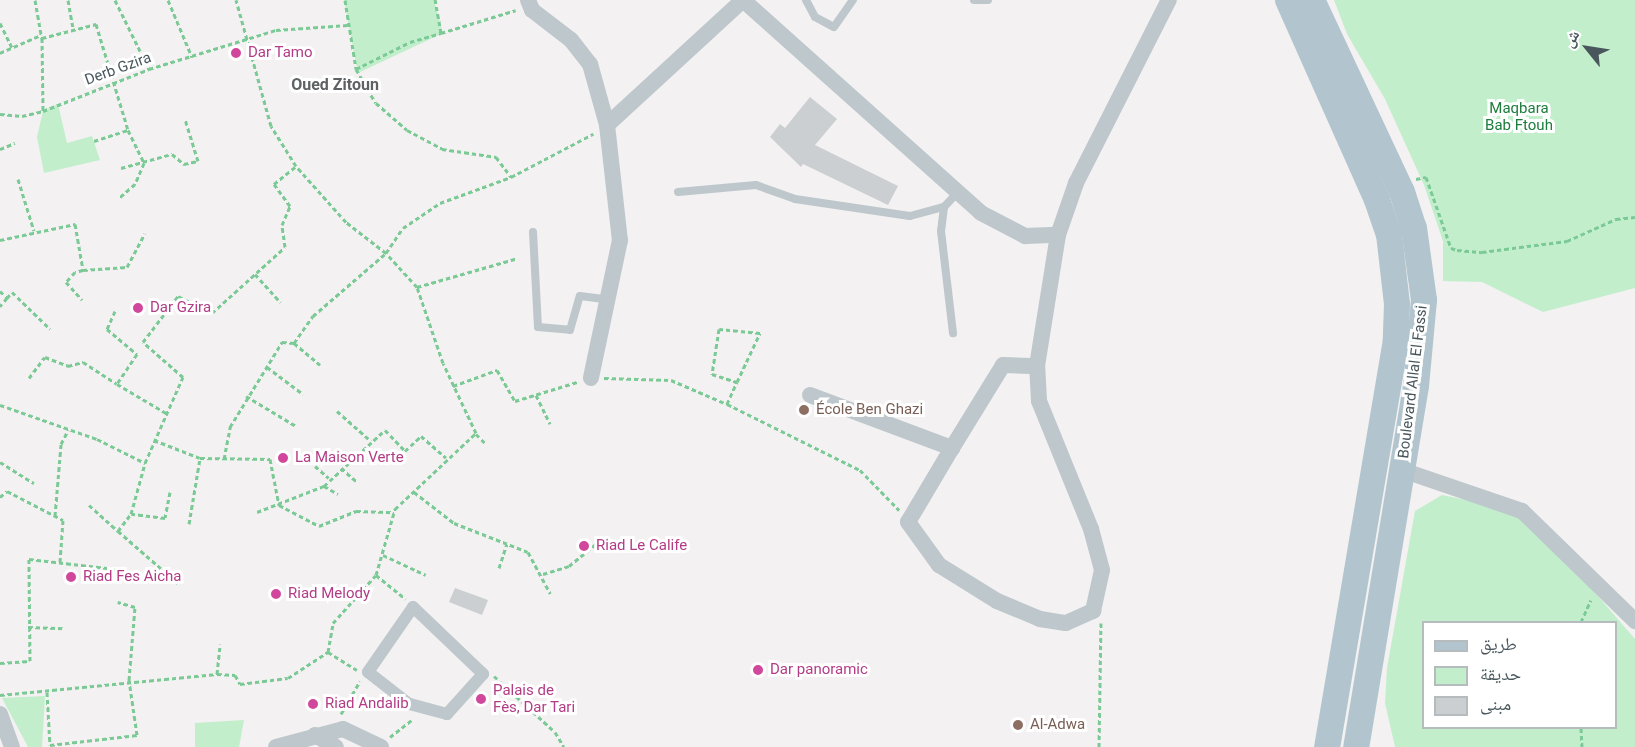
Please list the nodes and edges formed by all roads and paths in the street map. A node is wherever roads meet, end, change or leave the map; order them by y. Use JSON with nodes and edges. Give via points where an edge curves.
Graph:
{"nodes":[{"id":1,"x":35,"y":0,"type":"edge"},
{"id":2,"x":69,"y":0,"type":"edge"},
{"id":3,"x":115,"y":0,"type":"edge"},
{"id":4,"x":168,"y":0,"type":"edge"},
{"id":5,"x":236,"y":0,"type":"edge"},
{"id":6,"x":345,"y":0,"type":"edge"},
{"id":7,"x":435,"y":0,"type":"edge"},
{"id":8,"x":743,"y":0,"type":"edge"},
{"id":9,"x":806,"y":0,"type":"edge"},
{"id":10,"x":854,"y":0,"type":"edge"},
{"id":11,"x":974,"y":0,"type":"edge"},
{"id":12,"x":988,"y":0,"type":"edge"},
{"id":13,"x":1169,"y":0,"type":"edge"},
{"id":14,"x":1288,"y":0,"type":"edge"},
{"id":15,"x":1312,"y":0,"type":"edge"},
{"id":16,"x":529,"y":3,"type":"edge"},
{"id":17,"x":0,"y":23,"type":"edge"},
{"id":18,"x":348,"y":25,"type":"junction"},
{"id":19,"x":74,"y":28,"type":"junction"},
{"id":20,"x":441,"y":33,"type":"junction"},
{"id":21,"x":41,"y":37,"type":"junction"},
{"id":22,"x":245,"y":41,"type":"junction"},
{"id":23,"x":12,"y":48,"type":"junction"},
{"id":24,"x":0,"y":53,"type":"edge"},
{"id":25,"x":192,"y":57,"type":"junction"},
{"id":26,"x":149,"y":69,"type":"junction"},
{"id":27,"x":356,"y":69,"type":"junction"},
{"id":28,"x":116,"y":85,"type":"junction"},
{"id":29,"x":43,"y":111,"type":"junction"},
{"id":30,"x":0,"y":114,"type":"edge"},
{"id":31,"x":185,"y":118,"type":"dead end"},
{"id":32,"x":607,"y":125,"type":"junction"},
{"id":33,"x":128,"y":130,"type":"junction"},
{"id":34,"x":94,"y":141,"type":"dead end"},
{"id":35,"x":15,"y":143,"type":"dead end"},
{"id":36,"x":0,"y":149,"type":"edge"},
{"id":37,"x":144,"y":163,"type":"junction"},
{"id":38,"x":297,"y":166,"type":"junction"},
{"id":39,"x":121,"y":168,"type":"dead end"},
{"id":40,"x":511,"y":177,"type":"junction"},
{"id":41,"x":18,"y":178,"type":"dead end"},
{"id":42,"x":1412,"y":179,"type":"dead end"},
{"id":43,"x":678,"y":192,"type":"dead end"},
{"id":44,"x":958,"y":192,"type":"junction"},
{"id":45,"x":119,"y":198,"type":"dead end"},
{"id":46,"x":944,"y":207,"type":"junction"},
{"id":47,"x":1635,"y":218,"type":"edge"},
{"id":48,"x":34,"y":231,"type":"junction"},
{"id":49,"x":533,"y":232,"type":"dead end"},
{"id":50,"x":145,"y":233,"type":"dead end"},
{"id":51,"x":1058,"y":235,"type":"junction"},
{"id":52,"x":0,"y":240,"type":"edge"},
{"id":53,"x":386,"y":253,"type":"junction"},
{"id":54,"x":519,"y":258,"type":"dead end"},
{"id":55,"x":83,"y":270,"type":"junction"},
{"id":56,"x":255,"y":274,"type":"junction"},
{"id":57,"x":417,"y":287,"type":"junction"},
{"id":58,"x":0,"y":291,"type":"edge"},
{"id":59,"x":7,"y":298,"type":"junction"},
{"id":60,"x":606,"y":299,"type":"junction"},
{"id":61,"x":82,"y":300,"type":"dead end"},
{"id":62,"x":280,"y":302,"type":"dead end"},
{"id":63,"x":0,"y":306,"type":"edge"},
{"id":64,"x":115,"y":311,"type":"dead end"},
{"id":65,"x":50,"y":329,"type":"dead end"},
{"id":66,"x":953,"y":333,"type":"dead end"},
{"id":67,"x":294,"y":343,"type":"junction"},
{"id":68,"x":320,"y":365,"type":"dead end"},
{"id":69,"x":1037,"y":366,"type":"junction"},
{"id":70,"x":267,"y":367,"type":"junction"},
{"id":71,"x":29,"y":378,"type":"dead end"},
{"id":72,"x":591,"y":378,"type":"junction"},
{"id":73,"x":737,"y":382,"type":"junction"},
{"id":74,"x":117,"y":384,"type":"junction"},
{"id":75,"x":453,"y":386,"type":"junction"},
{"id":76,"x":303,"y":394,"type":"dead end"},
{"id":77,"x":536,"y":395,"type":"junction"},
{"id":78,"x":810,"y":395,"type":"dead end"},
{"id":79,"x":246,"y":396,"type":"junction"},
{"id":80,"x":727,"y":404,"type":"junction"},
{"id":81,"x":0,"y":407,"type":"edge"},
{"id":82,"x":337,"y":411,"type":"dead end"},
{"id":83,"x":166,"y":413,"type":"junction"},
{"id":84,"x":550,"y":424,"type":"dead end"},
{"id":85,"x":296,"y":426,"type":"dead end"},
{"id":86,"x":68,"y":429,"type":"junction"},
{"id":87,"x":475,"y":433,"type":"junction"},
{"id":88,"x":154,"y":440,"type":"junction"},
{"id":89,"x":371,"y":441,"type":"junction"},
{"id":90,"x":485,"y":443,"type":"dead end"},
{"id":91,"x":952,"y":448,"type":"junction"},
{"id":92,"x":446,"y":458,"type":"junction"},
{"id":93,"x":200,"y":459,"type":"junction"},
{"id":94,"x":224,"y":459,"type":"junction"},
{"id":95,"x":0,"y":462,"type":"edge"},
{"id":96,"x":145,"y":463,"type":"junction"},
{"id":97,"x":315,"y":466,"type":"dead end"},
{"id":98,"x":341,"y":468,"type":"junction"},
{"id":99,"x":1402,"y":470,"type":"junction"},
{"id":100,"x":329,"y":478,"type":"junction"},
{"id":101,"x":356,"y":481,"type":"dead end"},
{"id":102,"x":34,"y":483,"type":"dead end"},
{"id":103,"x":324,"y":486,"type":"junction"},
{"id":104,"x":170,"y":492,"type":"dead end"},
{"id":105,"x":414,"y":492,"type":"junction"},
{"id":106,"x":338,"y":494,"type":"dead end"},
{"id":107,"x":0,"y":497,"type":"edge"},
{"id":108,"x":89,"y":505,"type":"dead end"},
{"id":109,"x":279,"y":505,"type":"junction"},
{"id":110,"x":257,"y":512,"type":"dead end"},
{"id":111,"x":394,"y":512,"type":"junction"},
{"id":112,"x":131,"y":514,"type":"junction"},
{"id":113,"x":55,"y":516,"type":"junction"},
{"id":114,"x":908,"y":522,"type":"junction"},
{"id":115,"x":189,"y":524,"type":"dead end"},
{"id":116,"x":118,"y":531,"type":"junction"},
{"id":117,"x":602,"y":539,"type":"dead end"},
{"id":118,"x":507,"y":544,"type":"junction"},
{"id":119,"x":383,"y":555,"type":"junction"},
{"id":120,"x":60,"y":562,"type":"junction"},
{"id":121,"x":499,"y":568,"type":"dead end"},
{"id":122,"x":115,"y":569,"type":"dead end"},
{"id":123,"x":376,"y":574,"type":"junction"},
{"id":124,"x":543,"y":574,"type":"junction"},
{"id":125,"x":426,"y":575,"type":"dead end"},
{"id":126,"x":180,"y":585,"type":"dead end"},
{"id":127,"x":1604,"y":589,"type":"junction"},
{"id":128,"x":550,"y":592,"type":"dead end"},
{"id":129,"x":1099,"y":597,"type":"junction"},
{"id":130,"x":118,"y":602,"type":"dead end"},
{"id":131,"x":411,"y":603,"type":"dead end"},
{"id":132,"x":1581,"y":621,"type":"edge"},
{"id":133,"x":1635,"y":621,"type":"edge"},
{"id":134,"x":28,"y":627,"type":"junction"},
{"id":135,"x":64,"y":628,"type":"dead end"},
{"id":136,"x":220,"y":644,"type":"dead end"},
{"id":137,"x":328,"y":652,"type":"junction"},
{"id":138,"x":382,"y":652,"type":"joint"},
{"id":139,"x":0,"y":663,"type":"edge"},
{"id":140,"x":217,"y":674,"type":"junction"},
{"id":141,"x":363,"y":674,"type":"dead end"},
{"id":142,"x":129,"y":680,"type":"junction"},
{"id":143,"x":47,"y":692,"type":"junction"},
{"id":144,"x":0,"y":695,"type":"edge"},
{"id":145,"x":0,"y":714,"type":"edge"},
{"id":146,"x":1581,"y":729,"type":"edge"},
{"id":147,"x":315,"y":735,"type":"junction"},
{"id":148,"x":369,"y":745,"type":"edge"},
{"id":149,"x":12,"y":747,"type":"edge"},
{"id":150,"x":276,"y":747,"type":"edge"},
{"id":151,"x":336,"y":747,"type":"edge"},
{"id":152,"x":1099,"y":747,"type":"edge"},
{"id":153,"x":1327,"y":747,"type":"edge"},
{"id":154,"x":1356,"y":747,"type":"edge"},
{"id":155,"x":1582,"y":747,"type":"edge"}],
"edges":[{"from":1,"to":21,"type":"path"},
{"from":2,"to":19,"type":"path"},
{"from":3,"to":26,"type":"path"},
{"from":4,"to":25,"type":"path"},
{"from":5,"to":22,"type":"path"},
{"from":6,"to":18,"type":"path"},
{"from":7,"to":20,"type":"path"},
{"from":8,"to":32,"type":"street"},
{"from":8,"to":44,"type":"street"},
{"from":9,"to":10,"type":"lane","via":[[815,17],[834,27]]},
{"from":11,"to":12,"type":"lane"},
{"from":13,"to":51,"type":"street","via":[[1095,140]]},
{"from":14,"to":153,"type":"main road","name":"Boulevard Allal El Fassi","via":[[1377,200],[1389,234],[1396,283],[1396,340]]},
{"from":15,"to":99,"type":"main road","name":"Boulevard Allal El Fassi","via":[[1414,228],[1424,300]]},
{"from":16,"to":20,"type":"path"},
{"from":16,"to":32,"type":"street","via":[[586,58],[599,85]]},
{"from":17,"to":23,"type":"path"},
{"from":18,"to":22,"type":"path","name":"Derb Gzira","via":[[276,30]]},
{"from":18,"to":27,"type":"path"},
{"from":19,"to":21,"type":"path"},
{"from":19,"to":28,"type":"path","via":[[96,24]]},
{"from":20,"to":27,"type":"path","via":[[410,42]]},
{"from":21,"to":23,"type":"path"},
{"from":21,"to":29,"type":"path"},
{"from":22,"to":25,"type":"path","name":"Derb Gzira"},
{"from":22,"to":38,"type":"path","via":[[271,126]]},
{"from":23,"to":24,"type":"path"},
{"from":25,"to":26,"type":"path","name":"Derb Gzira"},
{"from":26,"to":28,"type":"path","name":"Derb Gzira"},
{"from":27,"to":40,"type":"path","via":[[376,103],[407,130],[442,149],[496,157]]},
{"from":28,"to":29,"type":"path","name":"Derb Gzira"},
{"from":28,"to":33,"type":"path"},
{"from":29,"to":30,"type":"path","name":"Derb Gzira"},
{"from":31,"to":37,"type":"path","via":[[198,161],[184,164],[172,154]]},
{"from":32,"to":40,"type":"path"},
{"from":32,"to":60,"type":"street","via":[[620,240]]},
{"from":33,"to":34,"type":"path"},
{"from":33,"to":37,"type":"path"},
{"from":35,"to":36,"type":"path"},
{"from":37,"to":39,"type":"path"},
{"from":37,"to":45,"type":"path","via":[[135,184]]},
{"from":38,"to":53,"type":"path","via":[[346,222]]},
{"from":38,"to":56,"type":"path","via":[[274,184],[290,206],[281,229],[287,242]]},
{"from":40,"to":53,"type":"path","via":[[416,216]]},
{"from":41,"to":48,"type":"path"},
{"from":42,"to":47,"type":"path","via":[[1426,177],[1451,248],[1457,250],[1482,252],[1567,241],[1616,219]]},
{"from":43,"to":46,"type":"lane","via":[[756,185],[795,199],[910,216]]},
{"from":44,"to":46,"type":"lane"},
{"from":44,"to":51,"type":"street","via":[[1006,230],[1025,236]]},
{"from":46,"to":66,"type":"lane","via":[[941,231]]},
{"from":48,"to":52,"type":"path"},
{"from":48,"to":55,"type":"path","via":[[75,224]]},
{"from":49,"to":60,"type":"lane","via":[[538,327],[570,330],[580,296]]},
{"from":50,"to":55,"type":"path","via":[[127,267]]},
{"from":51,"to":69,"type":"street"},
{"from":53,"to":57,"type":"path"},
{"from":53,"to":67,"type":"path","via":[[313,316]]},
{"from":54,"to":57,"type":"path"},
{"from":55,"to":61,"type":"path","via":[[66,282]]},
{"from":56,"to":62,"type":"path"},
{"from":56,"to":83,"type":"path","via":[[212,313],[178,296],[145,338],[143,345],[183,374]]},
{"from":57,"to":75,"type":"path"},
{"from":58,"to":59,"type":"path"},
{"from":59,"to":63,"type":"path"},
{"from":59,"to":65,"type":"path","via":[[12,292]]},
{"from":60,"to":72,"type":"street"},
{"from":64,"to":74,"type":"path","via":[[107,329],[137,354]]},
{"from":67,"to":68,"type":"path"},
{"from":67,"to":70,"type":"path","via":[[284,340]]},
{"from":69,"to":91,"type":"street","via":[[1003,365]]},
{"from":69,"to":129,"type":"street","via":[[1039,401],[1091,529],[1102,570]]},
{"from":70,"to":76,"type":"path"},
{"from":70,"to":79,"type":"path"},
{"from":71,"to":74,"type":"path","via":[[45,357],[68,366],[83,362]]},
{"from":72,"to":77,"type":"path"},
{"from":72,"to":80,"type":"path","via":[[671,380]]},
{"from":73,"to":73,"type":"path","via":[[760,333],[720,329],[712,374]]},
{"from":73,"to":80,"type":"path"},
{"from":74,"to":83,"type":"path"},
{"from":75,"to":77,"type":"path","via":[[494,370],[513,400]]},
{"from":75,"to":87,"type":"path"},
{"from":77,"to":84,"type":"path"},
{"from":78,"to":91,"type":"street"},
{"from":79,"to":85,"type":"path"},
{"from":79,"to":94,"type":"path","via":[[230,427]]},
{"from":80,"to":114,"type":"path","via":[[860,470]]},
{"from":81,"to":86,"type":"path"},
{"from":82,"to":89,"type":"path"},
{"from":83,"to":88,"type":"path"},
{"from":86,"to":96,"type":"path"},
{"from":86,"to":113,"type":"path","via":[[61,444]]},
{"from":87,"to":90,"type":"path"},
{"from":87,"to":92,"type":"path"},
{"from":88,"to":93,"type":"path"},
{"from":88,"to":96,"type":"path"},
{"from":89,"to":92,"type":"path","via":[[385,430],[405,451],[421,436]]},
{"from":89,"to":98,"type":"path"},
{"from":91,"to":114,"type":"street"},
{"from":92,"to":105,"type":"path"},
{"from":93,"to":94,"type":"path"},
{"from":93,"to":115,"type":"path"},
{"from":94,"to":109,"type":"path","via":[[270,459]]},
{"from":95,"to":102,"type":"path"},
{"from":96,"to":112,"type":"path"},
{"from":97,"to":100,"type":"path"},
{"from":98,"to":100,"type":"path"},
{"from":98,"to":101,"type":"path"},
{"from":99,"to":127,"type":"street","via":[[1522,511]]},
{"from":99,"to":154,"type":"main road","name":"Boulevard Allal El Fassi"},
{"from":100,"to":103,"type":"path"},
{"from":103,"to":106,"type":"path"},
{"from":103,"to":109,"type":"path"},
{"from":104,"to":112,"type":"path","via":[[165,518]]},
{"from":105,"to":111,"type":"path"},
{"from":105,"to":118,"type":"path","via":[[454,523]]},
{"from":107,"to":113,"type":"path","via":[[7,491]]},
{"from":108,"to":116,"type":"path"},
{"from":109,"to":110,"type":"path"},
{"from":109,"to":111,"type":"path","via":[[322,526],[356,511]]},
{"from":111,"to":119,"type":"path"},
{"from":112,"to":116,"type":"path"},
{"from":113,"to":120,"type":"path","via":[[63,520]]},
{"from":114,"to":129,"type":"street","via":[[939,565],[959,581],[1040,619],[1066,622],[1083,618]]},
{"from":116,"to":126,"type":"path"},
{"from":117,"to":124,"type":"path","via":[[568,566]]},
{"from":118,"to":121,"type":"path"},
{"from":118,"to":124,"type":"path","via":[[528,552]]},
{"from":119,"to":123,"type":"path"},
{"from":119,"to":125,"type":"path"},
{"from":120,"to":122,"type":"path"},
{"from":120,"to":134,"type":"path","via":[[29,560]]},
{"from":123,"to":131,"type":"path"},
{"from":123,"to":137,"type":"path","via":[[333,623]]},
{"from":124,"to":128,"type":"path"},
{"from":127,"to":132,"type":"path","via":[[1590,602]]},
{"from":127,"to":133,"type":"street"},
{"from":129,"to":152,"type":"path","via":[[1104,651]]},
{"from":130,"to":142,"type":"path","via":[[135,607]]},
{"from":134,"to":135,"type":"path"},
{"from":134,"to":139,"type":"path","via":[[30,661]]},
{"from":136,"to":140,"type":"path"},
{"from":137,"to":140,"type":"path","via":[[288,678],[240,684],[235,675]]},
{"from":137,"to":141,"type":"path"},
{"from":138,"to":138,"type":"street","via":[[413,607],[483,674],[447,714],[409,704],[368,672]]},
{"from":140,"to":142,"type":"path"},
{"from":142,"to":143,"type":"path"},
{"from":142,"to":143,"type":"path","via":[[137,735],[50,745]]},
{"from":143,"to":144,"type":"path"},
{"from":145,"to":149,"type":"street"},
{"from":146,"to":155,"type":"path"},
{"from":147,"to":148,"type":"street","via":[[343,729]]},
{"from":147,"to":150,"type":"street"},
{"from":147,"to":151,"type":"street"}]}
